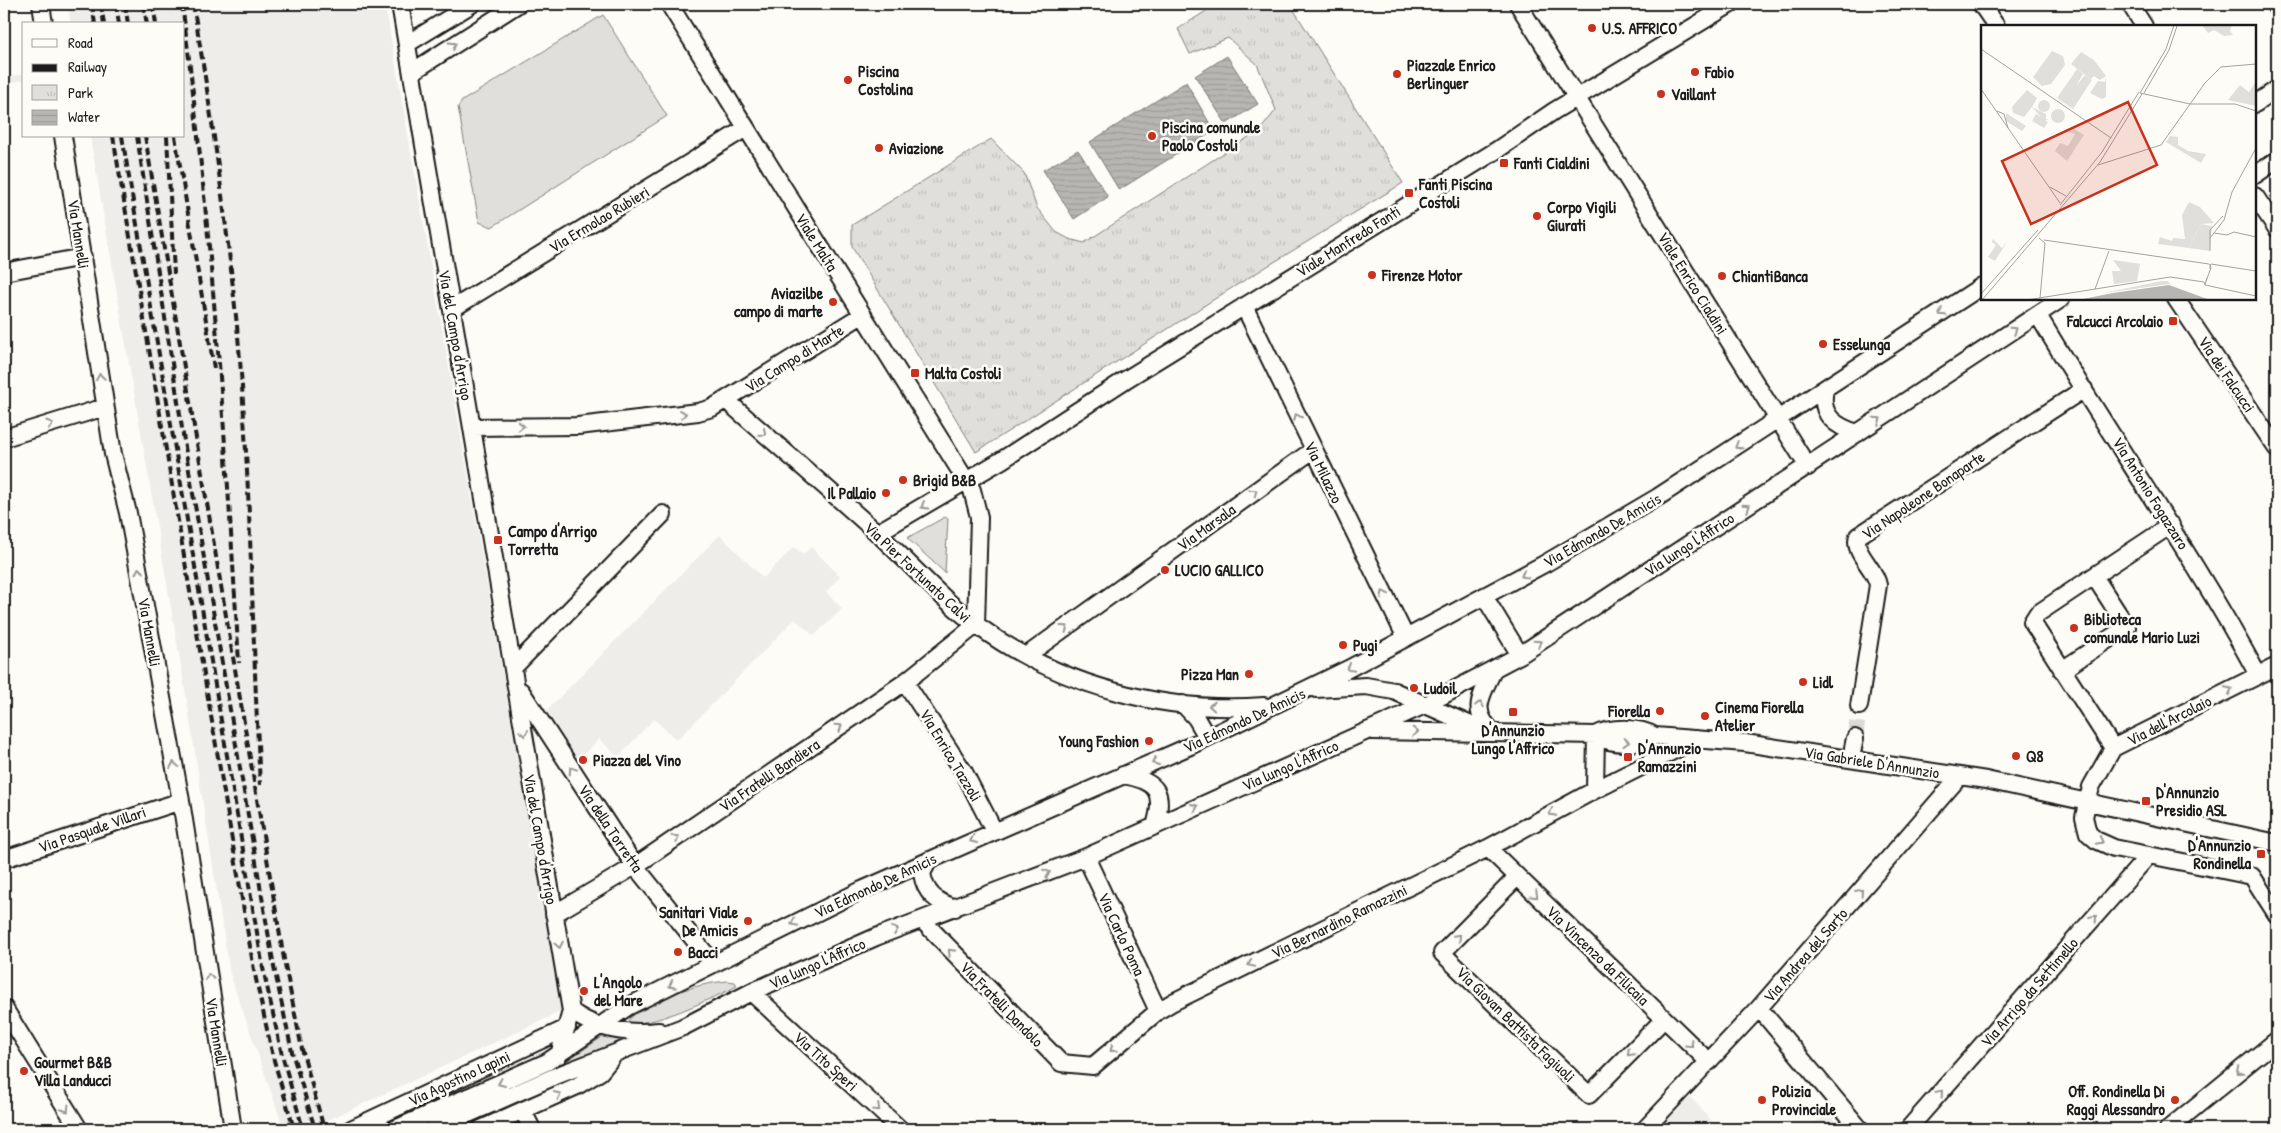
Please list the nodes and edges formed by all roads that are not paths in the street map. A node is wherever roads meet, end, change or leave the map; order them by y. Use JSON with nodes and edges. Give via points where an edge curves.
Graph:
{"nodes":[{"id":1,"x":40,"y":4,"type":"edge"},
{"id":2,"x":400,"y":4,"type":"edge"},
{"id":3,"x":472,"y":4,"type":"edge"},
{"id":4,"x":518,"y":4,"type":"edge"},
{"id":5,"x":669,"y":4,"type":"edge"},
{"id":6,"x":1518,"y":4,"type":"edge"},
{"id":7,"x":1731,"y":4,"type":"edge"},
{"id":8,"x":1981,"y":4,"type":"edge"},
{"id":9,"x":2130,"y":4,"type":"edge"},
{"id":10,"x":2274,"y":4,"type":"edge"},
{"id":11,"x":2277,"y":8,"type":"edge"},
{"id":12,"x":44,"y":22,"type":"edge"},
{"id":13,"x":1995,"y":25,"type":"edge"},
{"id":14,"x":2143,"y":25,"type":"edge"},
{"id":15,"x":407,"y":44,"type":"junction"},
{"id":16,"x":412,"y":72,"type":"junction"},
{"id":17,"x":2277,"y":89,"type":"edge"},
{"id":18,"x":1578,"y":99,"type":"junction"},
{"id":19,"x":2256,"y":103,"type":"edge"},
{"id":20,"x":746,"y":128,"type":"junction"},
{"id":21,"x":63,"y":138,"type":"edge"},
{"id":22,"x":2277,"y":160,"type":"edge"},
{"id":23,"x":2256,"y":174,"type":"edge"},
{"id":24,"x":2256,"y":198,"type":"edge"},
{"id":25,"x":2277,"y":229,"type":"edge"},
{"id":26,"x":83,"y":257,"type":"junction"},
{"id":27,"x":4,"y":272,"type":"edge"},
{"id":28,"x":1981,"y":287,"type":"edge"},
{"id":29,"x":2059,"y":300,"type":"edge"},
{"id":30,"x":2177,"y":300,"type":"edge"},
{"id":31,"x":1244,"y":306,"type":"junction"},
{"id":32,"x":452,"y":309,"type":"junction"},
{"id":33,"x":2038,"y":314,"type":"junction"},
{"id":34,"x":862,"y":315,"type":"junction"},
{"id":35,"x":2084,"y":389,"type":"junction"},
{"id":36,"x":1825,"y":390,"type":"junction"},
{"id":37,"x":726,"y":401,"type":"junction"},
{"id":38,"x":105,"y":407,"type":"junction"},
{"id":39,"x":1779,"y":420,"type":"junction"},
{"id":40,"x":472,"y":427,"type":"junction"},
{"id":41,"x":1858,"y":433,"type":"junction"},
{"id":42,"x":4,"y":438,"type":"edge"},
{"id":43,"x":2277,"y":449,"type":"edge"},
{"id":44,"x":1313,"y":450,"type":"junction"},
{"id":45,"x":1808,"y":466,"type":"junction"},
{"id":46,"x":966,"y":481,"type":"junction"},
{"id":47,"x":663,"y":514,"type":"dead end"},
{"id":48,"x":2171,"y":525,"type":"junction"},
{"id":49,"x":877,"y":533,"type":"junction"},
{"id":50,"x":2094,"y":576,"type":"junction"},
{"id":51,"x":1484,"y":596,"type":"junction"},
{"id":52,"x":976,"y":626,"type":"junction"},
{"id":53,"x":1406,"y":638,"type":"junction"},
{"id":54,"x":1520,"y":655,"type":"junction"},
{"id":55,"x":1026,"y":656,"type":"junction"},
{"id":56,"x":2277,"y":666,"type":"edge"},
{"id":57,"x":514,"y":667,"type":"junction"},
{"id":58,"x":2062,"y":670,"type":"junction"},
{"id":59,"x":1493,"y":671,"type":"junction"},
{"id":60,"x":2258,"y":675,"type":"junction"},
{"id":61,"x":905,"y":682,"type":"junction"},
{"id":62,"x":517,"y":685,"type":"junction"},
{"id":63,"x":1310,"y":689,"type":"junction"},
{"id":64,"x":1183,"y":704,"type":"junction"},
{"id":65,"x":1425,"y":705,"type":"junction"},
{"id":66,"x":1275,"y":706,"type":"junction"},
{"id":67,"x":1859,"y":706,"type":"tunnel mouth"},
{"id":68,"x":1366,"y":731,"type":"junction"},
{"id":69,"x":1495,"y":733,"type":"junction"},
{"id":70,"x":1596,"y":735,"type":"junction"},
{"id":71,"x":1207,"y":737,"type":"junction"},
{"id":72,"x":1699,"y":738,"type":"junction"},
{"id":73,"x":1855,"y":738,"type":"tunnel mouth"},
{"id":74,"x":2113,"y":748,"type":"junction"},
{"id":75,"x":1852,"y":758,"type":"junction"},
{"id":76,"x":1123,"y":775,"type":"junction"},
{"id":77,"x":1960,"y":776,"type":"junction"},
{"id":78,"x":1595,"y":790,"type":"junction"},
{"id":79,"x":180,"y":801,"type":"junction"},
{"id":80,"x":2087,"y":801,"type":"junction"},
{"id":81,"x":1154,"y":826,"type":"junction"},
{"id":82,"x":994,"y":831,"type":"junction"},
{"id":83,"x":2277,"y":843,"type":"edge"},
{"id":84,"x":1488,"y":848,"type":"junction"},
{"id":85,"x":2149,"y":855,"type":"junction"},
{"id":86,"x":1086,"y":857,"type":"junction"},
{"id":87,"x":4,"y":859,"type":"edge"},
{"id":88,"x":929,"y":860,"type":"junction"},
{"id":89,"x":636,"y":866,"type":"junction"},
{"id":90,"x":1517,"y":877,"type":"junction"},
{"id":91,"x":955,"y":908,"type":"junction"},
{"id":92,"x":2276,"y":910,"type":"edge"},
{"id":93,"x":554,"y":914,"type":"junction"},
{"id":94,"x":922,"y":920,"type":"junction"},
{"id":95,"x":716,"y":963,"type":"junction"},
{"id":96,"x":751,"y":992,"type":"junction"},
{"id":97,"x":4,"y":1008,"type":"edge"},
{"id":98,"x":1759,"y":1008,"type":"junction"},
{"id":99,"x":571,"y":1011,"type":"junction"},
{"id":100,"x":1158,"y":1012,"type":"junction"},
{"id":101,"x":1664,"y":1019,"type":"junction"},
{"id":102,"x":601,"y":1027,"type":"junction"},
{"id":103,"x":684,"y":1027,"type":"junction"},
{"id":104,"x":567,"y":1028,"type":"junction"},
{"id":105,"x":2277,"y":1040,"type":"edge"},
{"id":106,"x":614,"y":1054,"type":"junction"},
{"id":107,"x":559,"y":1055,"type":"junction"},
{"id":108,"x":1709,"y":1062,"type":"junction"},
{"id":109,"x":1093,"y":1066,"type":"joint"},
{"id":110,"x":478,"y":1102,"type":"junction"},
{"id":111,"x":523,"y":1111,"type":"junction"},
{"id":112,"x":79,"y":1129,"type":"edge"},
{"id":113,"x":233,"y":1129,"type":"edge"},
{"id":114,"x":351,"y":1129,"type":"edge"},
{"id":115,"x":395,"y":1129,"type":"edge"},
{"id":116,"x":434,"y":1129,"type":"edge"},
{"id":117,"x":481,"y":1129,"type":"edge"},
{"id":118,"x":532,"y":1129,"type":"edge"},
{"id":119,"x":900,"y":1129,"type":"edge"},
{"id":120,"x":1645,"y":1129,"type":"edge"},
{"id":121,"x":1860,"y":1129,"type":"edge"},
{"id":122,"x":1908,"y":1129,"type":"edge"},
{"id":123,"x":2168,"y":1129,"type":"edge"}],
"edges":[{"from":1,"to":12,"type":"street"},
{"from":2,"to":15,"type":"street","name":"Via del Campo d'Arrigo"},
{"from":3,"to":15,"type":"street"},
{"from":16,"to":4,"type":"street","one_way":true},
{"from":5,"to":20,"type":"street","name":"Viale Malta"},
{"from":6,"to":18,"type":"street","name":"Viale Enrico Cialdini"},
{"from":7,"to":18,"type":"street","name":"Viale Manfredo Fanti"},
{"from":8,"to":13,"type":"street"},
{"from":9,"to":14,"type":"street"},
{"from":10,"to":11,"type":"street"},
{"from":15,"to":16,"type":"street","name":"Via del Campo d'Arrigo"},
{"from":16,"to":32,"type":"street","name":"Via del Campo d'Arrigo"},
{"from":17,"to":19,"type":"street"},
{"from":18,"to":31,"type":"street","name":"Viale Manfredo Fanti"},
{"from":18,"to":39,"type":"street","name":"Viale Enrico Cialdini"},
{"from":20,"to":32,"type":"street","name":"Via Ermolao Rubieri"},
{"from":20,"to":34,"type":"street","name":"Viale Malta"},
{"from":21,"to":26,"type":"street","name":"Via Mannelli"},
{"from":22,"to":23,"type":"street"},
{"from":24,"to":25,"type":"street"},
{"from":26,"to":27,"type":"street"},
{"from":38,"to":26,"type":"street","name":"Via Mannelli","one_way":true},
{"from":28,"to":36,"type":"street","name":"Via Edmondo De Amicis","one_way":true},
{"from":29,"to":33,"type":"street","name":"Via lungo l'Affrico"},
{"from":30,"to":43,"type":"street","name":"Via dei Falcucci"},
{"from":44,"to":31,"type":"street","name":"Via Milazzo","one_way":true},
{"from":31,"to":46,"type":"street","name":"Viale Manfredo Fanti"},
{"from":32,"to":40,"type":"street","name":"Via del Campo d'Arrigo"},
{"from":33,"to":35,"type":"street","name":"Via Antonio Fogazzaro"},
{"from":41,"to":33,"type":"street","name":"Via lungo l'Affrico","one_way":true},
{"from":34,"to":37,"type":"street","name":"Via Campo di Marte"},
{"from":34,"to":46,"type":"street","name":"Viale Malta"},
{"from":35,"to":48,"type":"street","name":"Via Antonio Fogazzaro"},
{"from":35,"to":67,"type":"street","name":"Via Napoleone Bonaparte","via":[[1858,536],[1857,548],[1877,578],[1878,585]]},
{"from":36,"to":39,"type":"street","name":"Via Edmondo De Amicis"},
{"from":36,"to":41,"type":"street","via":[[1823,406],[1826,414],[1839,426]]},
{"from":40,"to":37,"type":"street","one_way":true,"via":[[578,426],[698,412]]},
{"from":37,"to":49,"type":"street","name":"Via Pier Fortunato Calvi","one_way":true},
{"from":42,"to":38,"type":"street","one_way":true},
{"from":79,"to":38,"type":"street","name":"Via Mannelli","one_way":true,"via":[[128,513]]},
{"from":39,"to":45,"type":"street","name":"Viale Enrico Cialdini"},
{"from":39,"to":51,"type":"street","name":"Via Edmondo De Amicis","one_way":true,"via":[[1658,497]]},
{"from":40,"to":57,"type":"street","name":"Via del Campo d'Arrigo"},
{"from":41,"to":45,"type":"street","name":"Via lungo l'Affrico"},
{"from":53,"to":44,"type":"street","name":"Via Milazzo","one_way":true},
{"from":55,"to":44,"type":"street","name":"Via Marsala","one_way":true},
{"from":54,"to":45,"type":"street","name":"Via lungo l'Affrico","one_way":true},
{"from":46,"to":49,"type":"street","name":"Viale Manfredo Fanti","one_way":true},
{"from":46,"to":52,"type":"street","name":"Viale Malta","via":[[972,490],[979,517]]},
{"from":47,"to":57,"type":"street"},
{"from":48,"to":50,"type":"street"},
{"from":48,"to":60,"type":"street","name":"Via Antonio Fogazzaro","via":[[2218,601]]},
{"from":49,"to":52,"type":"street","name":"Via Pier Fortunato Calvi"},
{"from":50,"to":58,"type":"street","via":[[2032,619],[2032,625]]},
{"from":50,"to":58,"type":"street","via":[[2127,627]]},
{"from":51,"to":53,"type":"street","name":"Via Edmondo De Amicis"},
{"from":51,"to":54,"type":"street"},
{"from":52,"to":55,"type":"street","name":"Via Pier Fortunato Calvi"},
{"from":52,"to":61,"type":"street","name":"Via Fratelli Bandiera"},
{"from":53,"to":63,"type":"street","name":"Via Edmondo De Amicis","one_way":true},
{"from":54,"to":59,"type":"street","name":"Via lungo l'Affrico"},
{"from":55,"to":64,"type":"street","name":"Via Pier Fortunato Calvi","via":[[1101,687],[1141,698]]},
{"from":56,"to":60,"type":"street","name":"Via dell'Arcolaio"},
{"from":57,"to":62,"type":"street","name":"Via del Campo d'Arrigo"},
{"from":58,"to":74,"type":"street"},
{"from":59,"to":65,"type":"street","name":"Via lungo l'Affrico"},
{"from":69,"to":59,"type":"street","one_way":true,"via":[[1482,721],[1478,711]]},
{"from":74,"to":60,"type":"street","name":"Via dell'Arcolaio","one_way":true},
{"from":61,"to":82,"type":"street","name":"Via Enrico Tazzoli","via":[[964,772]]},
{"from":89,"to":61,"type":"street","name":"Via Fratelli Bandiera","one_way":true},
{"from":89,"to":62,"type":"street","name":"Via della Torretta","one_way":true},
{"from":62,"to":93,"type":"street","name":"Via del Campo d'Arrigo","one_way":true},
{"from":63,"to":65,"type":"street","via":[[1376,687]]},
{"from":63,"to":66,"type":"street","name":"Via Edmondo De Amicis"},
{"from":66,"to":64,"type":"street","name":"Via Pier Fortunato Calvi","one_way":true,"via":[[1241,708]]},
{"from":64,"to":71,"type":"street"},
{"from":65,"to":68,"type":"street","name":"Via lungo l'Affrico"},
{"from":65,"to":69,"type":"street","name":"Via Gabriele D'Annunzio","via":[[1465,724]]},
{"from":66,"to":71,"type":"street","name":"Via Edmondo De Amicis"},
{"from":68,"to":69,"type":"street","name":"Via Gabriele D'Annunzio","one_way":true},
{"from":81,"to":68,"type":"street","name":"Via lungo l'Affrico","one_way":true},
{"from":69,"to":70,"type":"street","name":"Via Gabriele D'Annunzio"},
{"from":70,"to":72,"type":"street","name":"Via Gabriele D'Annunzio","via":[[1605,741],[1644,742],[1655,736]]},
{"from":70,"to":78,"type":"street"},
{"from":71,"to":76,"type":"street","name":"Via Edmondo De Amicis","one_way":true},
{"from":72,"to":75,"type":"street","name":"Via Gabriele D'Annunzio"},
{"from":72,"to":78,"type":"street","name":"Via Bernardino Ramazzini"},
{"from":73,"to":75,"type":"street"},
{"from":74,"to":80,"type":"street","name":"Via dell'Arcolaio","via":[[2095,778]]},
{"from":75,"to":77,"type":"street","name":"Via Gabriele D'Annunzio"},
{"from":76,"to":81,"type":"street","via":[[1142,780],[1155,788],[1160,798]]},
{"from":76,"to":82,"type":"street","name":"Via Edmondo De Amicis"},
{"from":77,"to":80,"type":"street","name":"Via Gabriele D'Annunzio"},
{"from":98,"to":77,"type":"street","name":"Via Andrea del Sarto","one_way":true},
{"from":78,"to":84,"type":"street","name":"Via Bernardino Ramazzini","one_way":true},
{"from":79,"to":87,"type":"street","name":"Via Pasquale Villari"},
{"from":113,"to":79,"type":"street","name":"Via Mannelli","one_way":true},
{"from":80,"to":83,"type":"street","name":"Via Gabriele D'Annunzio"},
{"from":80,"to":85,"type":"street","one_way":true,"via":[[2084,825],[2092,837],[2114,848]]},
{"from":81,"to":86,"type":"street","name":"Via lungo l'Affrico"},
{"from":82,"to":88,"type":"street","name":"Via Edmondo De Amicis","one_way":true},
{"from":84,"to":90,"type":"street","name":"Via Vincenzo da Filicaia"},
{"from":84,"to":100,"type":"street","name":"Via Bernardino Ramazzini","one_way":true},
{"from":85,"to":92,"type":"street","via":[[2252,876]]},
{"from":122,"to":85,"type":"street","name":"Via Arrigo da Settimello","one_way":true},
{"from":91,"to":86,"type":"street","name":"Via lungo l'Affrico","one_way":true},
{"from":86,"to":100,"type":"street","name":"Via Carlo Poma"},
{"from":88,"to":91,"type":"street","via":[[922,874],[927,892],[942,904]]},
{"from":88,"to":95,"type":"street","name":"Via Edmondo De Amicis","one_way":true},
{"from":89,"to":93,"type":"street","name":"Via Fratelli Bandiera"},
{"from":89,"to":95,"type":"street","name":"Via della Torretta"},
{"from":90,"to":101,"type":"street","name":"Via Vincenzo da Filicaia","one_way":true},
{"from":101,"to":90,"type":"street","name":"Via Giovan Battista Fagiuoli","one_way":true,"via":[[1589,1095],[1442,953]]},
{"from":91,"to":94,"type":"street","name":"Via lungo l'Affrico"},
{"from":93,"to":99,"type":"street","name":"Via del Campo d'Arrigo","one_way":true},
{"from":96,"to":94,"type":"street","name":"Via lungo l'Affrico","one_way":true},
{"from":109,"to":94,"type":"street","name":"Via Fratelli Dandolo","one_way":true,"via":[[1061,1063]]},
{"from":95,"to":102,"type":"street","name":"Via Edmondo De Amicis","one_way":true,"via":[[630,1006]]},
{"from":96,"to":103,"type":"street","name":"Via lungo l'Affrico"},
{"from":96,"to":119,"type":"street","name":"Via Tito Speri","one_way":true},
{"from":97,"to":112,"type":"street","one_way":true},
{"from":98,"to":108,"type":"street","name":"Via Andrea del Sarto"},
{"from":98,"to":121,"type":"street"},
{"from":99,"to":102,"type":"street"},
{"from":99,"to":104,"type":"street","name":"Via del Campo d'Arrigo"},
{"from":100,"to":109,"type":"street","name":"Via Bernardino Ramazzini","one_way":true},
{"from":101,"to":108,"type":"street","name":"Via Vincenzo da Filicaia","one_way":true},
{"from":102,"to":103,"type":"street","name":"Via lungo l'Affrico","via":[[640,1033]]},
{"from":102,"to":107,"type":"street","name":"Via Edmondo De Amicis"},
{"from":103,"to":106,"type":"street","name":"Via lungo l'Affrico"},
{"from":104,"to":107,"type":"street","name":"Via del Campo d'Arrigo"},
{"from":104,"to":114,"type":"street","name":"Via Agostino Lapini"},
{"from":105,"to":123,"type":"street","one_way":true},
{"from":106,"to":110,"type":"street","name":"Via lungo l'Affrico"},
{"from":111,"to":106,"type":"street","name":"Via lungo l'Affrico","one_way":true,"via":[[590,1079]]},
{"from":107,"to":110,"type":"street","name":"Via Edmondo De Amicis","one_way":true},
{"from":108,"to":120,"type":"street","name":"Via Andrea del Sarto"},
{"from":110,"to":115,"type":"street"},
{"from":110,"to":116,"type":"street"},
{"from":111,"to":117,"type":"street","name":"Via lungo l'Affrico"},
{"from":111,"to":118,"type":"street"}]}
